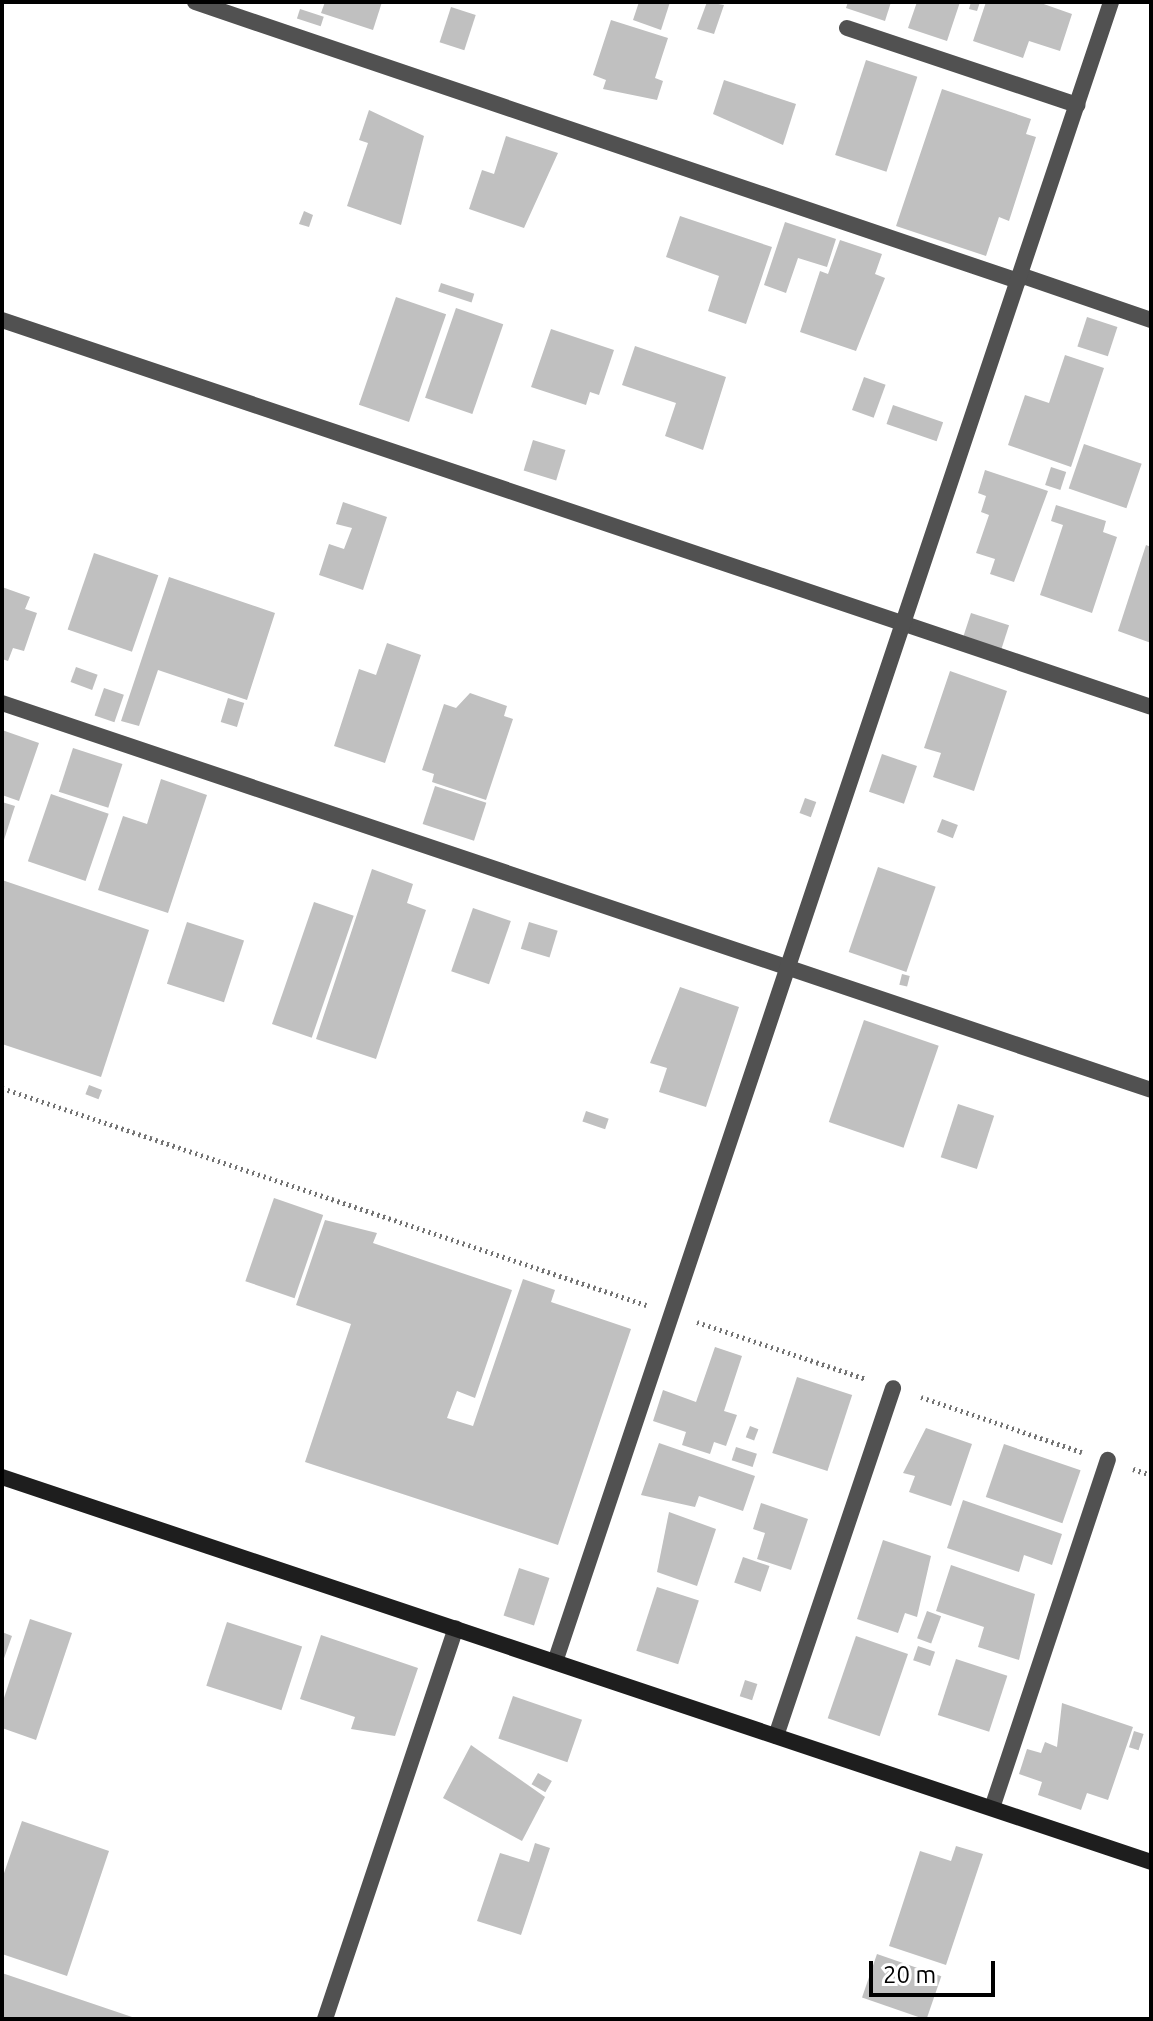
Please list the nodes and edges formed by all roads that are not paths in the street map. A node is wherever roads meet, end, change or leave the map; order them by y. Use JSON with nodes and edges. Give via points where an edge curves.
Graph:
{"nodes":[{"id":1,"x":195,"y":2,"type":"edge"},
{"id":2,"x":1111,"y":2,"type":"edge"},
{"id":3,"x":847,"y":28,"type":"dead end"},
{"id":4,"x":1077,"y":105,"type":"junction"},
{"id":5,"x":1019,"y":278,"type":"junction"},
{"id":6,"x":2,"y":320,"type":"edge"},
{"id":7,"x":1151,"y":320,"type":"edge"},
{"id":8,"x":903,"y":625,"type":"junction"},
{"id":9,"x":2,"y":703,"type":"edge"},
{"id":10,"x":1151,"y":707,"type":"edge"},
{"id":11,"x":788,"y":967,"type":"junction"},
{"id":12,"x":1151,"y":1090,"type":"edge"},
{"id":13,"x":893,"y":1388,"type":"road end"},
{"id":14,"x":1108,"y":1460,"type":"road end"},
{"id":15,"x":2,"y":1477,"type":"edge"},
{"id":16,"x":456,"y":1628,"type":"junction"},
{"id":17,"x":555,"y":1662,"type":"junction"},
{"id":18,"x":776,"y":1736,"type":"junction"},
{"id":19,"x":992,"y":1808,"type":"junction"},
{"id":20,"x":1151,"y":1862,"type":"edge"},
{"id":21,"x":325,"y":2019,"type":"edge"}],
"edges":[{"from":1,"to":5,"type":"street"},
{"from":2,"to":4,"type":"street"},
{"from":3,"to":4,"type":"street"},
{"from":4,"to":5,"type":"street"},
{"from":5,"to":7,"type":"street"},
{"from":5,"to":8,"type":"street"},
{"from":6,"to":8,"type":"street"},
{"from":8,"to":10,"type":"street"},
{"from":8,"to":11,"type":"street"},
{"from":9,"to":11,"type":"street"},
{"from":11,"to":12,"type":"street"},
{"from":11,"to":17,"type":"street"},
{"from":13,"to":18,"type":"street"},
{"from":14,"to":19,"type":"street"},
{"from":15,"to":16,"type":"street"},
{"from":16,"to":17,"type":"street"},
{"from":16,"to":21,"type":"street"},
{"from":17,"to":18,"type":"street"},
{"from":18,"to":19,"type":"street"},
{"from":19,"to":20,"type":"street"}]}
